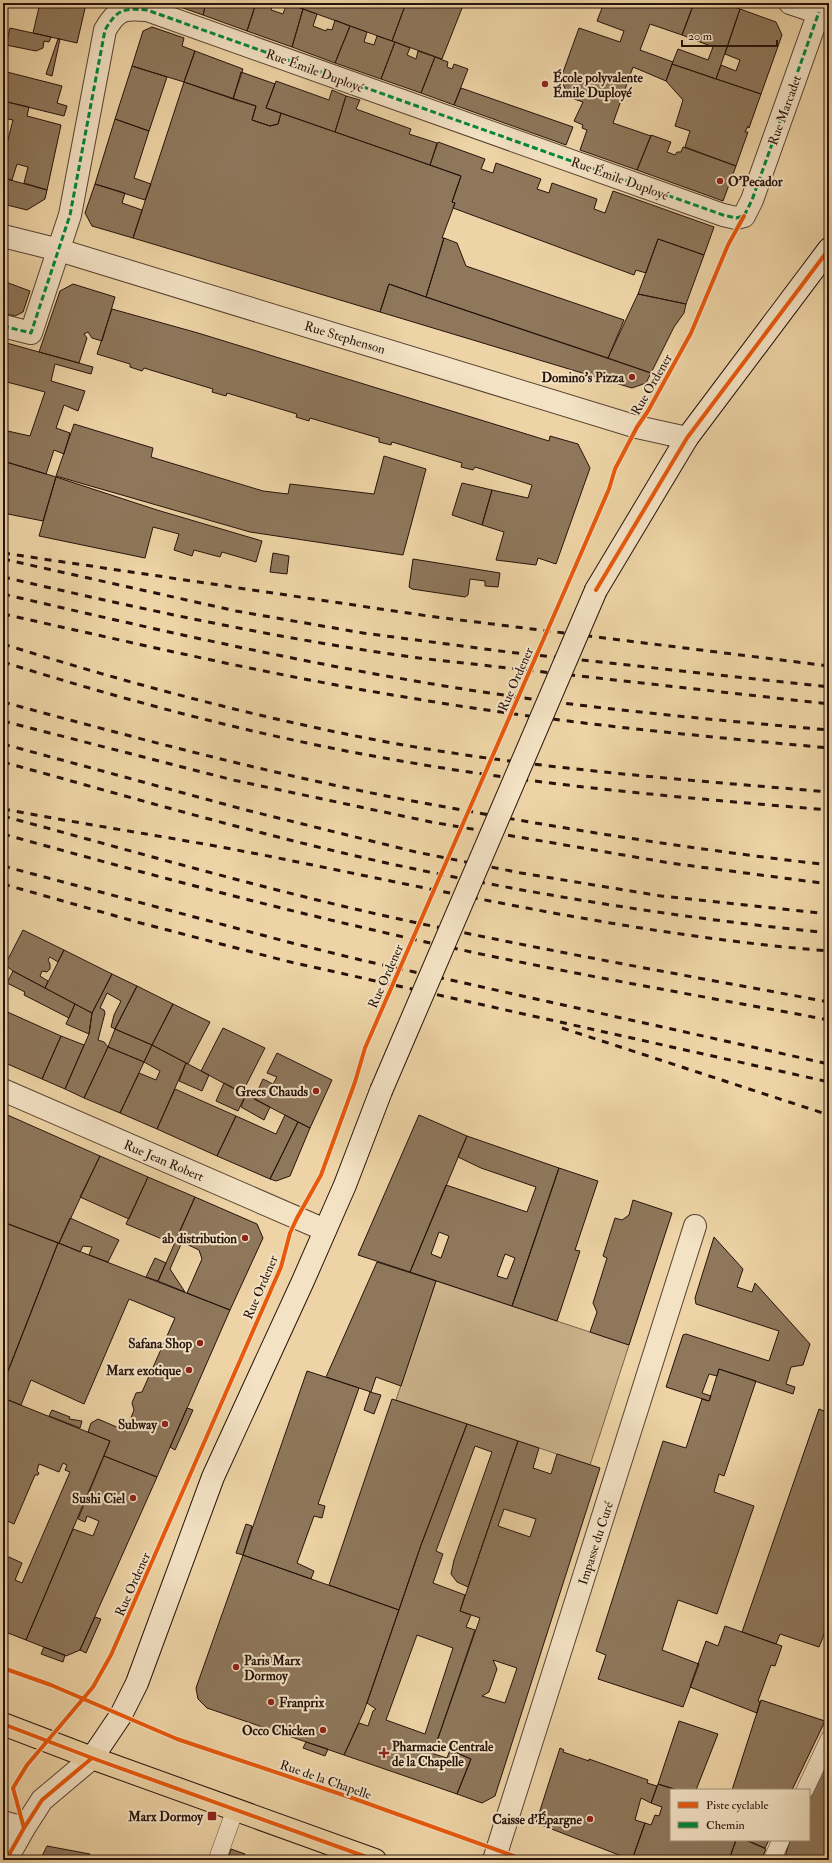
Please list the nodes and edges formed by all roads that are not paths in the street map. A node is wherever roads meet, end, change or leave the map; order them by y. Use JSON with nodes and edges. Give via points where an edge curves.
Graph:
{"nodes":[{"id":1,"x":790,"y":3,"type":"edge"},
{"id":2,"x":824,"y":10,"type":"edge"},
{"id":3,"x":744,"y":216,"type":"joint"},
{"id":4,"x":3,"y":236,"type":"edge"},
{"id":5,"x":829,"y":249,"type":"edge"},
{"id":6,"x":59,"y":250,"type":"junction"},
{"id":7,"x":3,"y":326,"type":"edge"},
{"id":8,"x":686,"y":438,"type":"junction"},
{"id":9,"x":3,"y":1090,"type":"edge"},
{"id":10,"x":695,"y":1226,"type":"dead end"},
{"id":11,"x":325,"y":1230,"type":"junction"},
{"id":12,"x":3,"y":1724,"type":"edge"},
{"id":13,"x":829,"y":1739,"type":"edge"},
{"id":14,"x":92,"y":1758,"type":"junction"},
{"id":15,"x":805,"y":1789,"type":"edge"},
{"id":16,"x":235,"y":1810,"type":"junction"},
{"id":17,"x":3,"y":1822,"type":"edge"},
{"id":18,"x":24,"y":1828,"type":"junction"},
{"id":19,"x":781,"y":1841,"type":"edge"},
{"id":20,"x":6,"y":1860,"type":"edge"},
{"id":21,"x":216,"y":1860,"type":"edge"},
{"id":22,"x":375,"y":1860,"type":"edge"},
{"id":23,"x":494,"y":1860,"type":"edge"},
{"id":24,"x":772,"y":1860,"type":"edge"}],
"edges":[{"from":1,"to":2,"type":"street"},
{"from":2,"to":3,"type":"street","name":"Rue Marcadet"},
{"from":3,"to":6,"type":"street","name":"Rue Émile Duployé","via":[[736,218],[724,215],[147,10],[133,8],[120,11],[105,30],[70,215]]},
{"from":4,"to":6,"type":"street","name":"Rue Stephenson"},
{"from":5,"to":8,"type":"street"},
{"from":6,"to":7,"type":"street","name":"Rue Émile Duployé","via":[[31,334]]},
{"from":6,"to":8,"type":"street","name":"Rue Stephenson","via":[[637,427]]},
{"from":8,"to":11,"type":"street","bridge":true,"via":[[596,590],[381,1091]]},
{"from":9,"to":11,"type":"street","name":"Rue Jean Robert"},
{"from":10,"to":23,"type":"street","name":"Impasse du Curé"},
{"from":11,"to":14,"type":"street","via":[[213,1477],[137,1684],[121,1715]]},
{"from":12,"to":14,"type":"main road"},
{"from":13,"to":15,"type":"lane"},
{"from":14,"to":16,"type":"main road"},
{"from":14,"to":18,"type":"street","via":[[42,1800]]},
{"from":16,"to":21,"type":"lane"},
{"from":16,"to":22,"type":"main road"},
{"from":17,"to":18,"type":"street"},
{"from":18,"to":20,"type":"street"},
{"from":19,"to":24,"type":"lane"}]}
